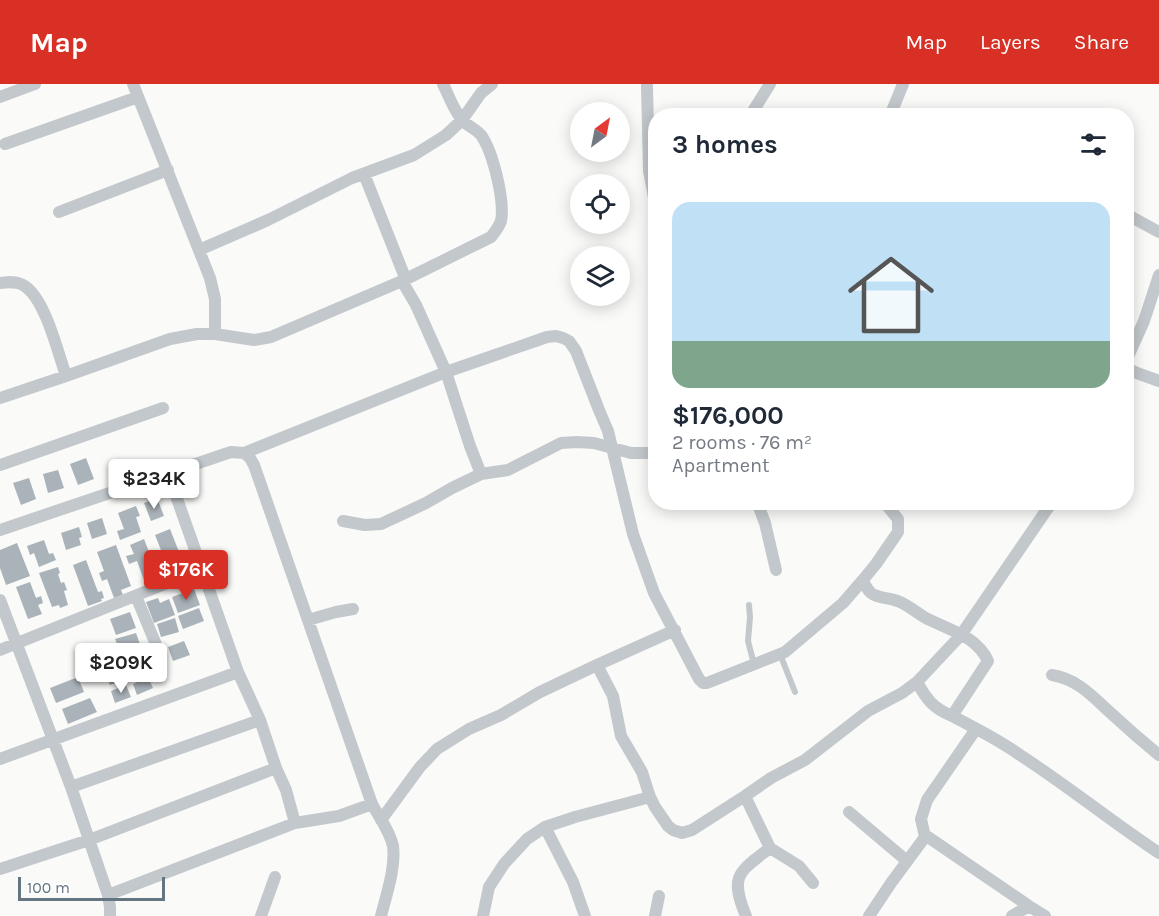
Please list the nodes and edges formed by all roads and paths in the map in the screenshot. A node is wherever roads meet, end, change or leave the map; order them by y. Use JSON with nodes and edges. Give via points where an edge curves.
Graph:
{"nodes":[{"id":1,"x":35,"y":84,"type":"edge"},
{"id":2,"x":133,"y":84,"type":"edge"},
{"id":3,"x":443,"y":84,"type":"edge"},
{"id":4,"x":492,"y":84,"type":"edge"},
{"id":5,"x":770,"y":84,"type":"edge"},
{"id":6,"x":903,"y":84,"type":"edge"},
{"id":7,"x":646,"y":86,"type":"dead end"},
{"id":8,"x":0,"y":97,"type":"edge"},
{"id":9,"x":138,"y":97,"type":"junction"},
{"id":10,"x":648,"y":108,"type":"edge"},
{"id":11,"x":755,"y":108,"type":"edge"},
{"id":12,"x":893,"y":108,"type":"edge"},
{"id":13,"x":462,"y":120,"type":"junction"},
{"id":14,"x":4,"y":144,"type":"dead end"},
{"id":15,"x":168,"y":170,"type":"junction"},
{"id":16,"x":364,"y":174,"type":"junction"},
{"id":17,"x":59,"y":212,"type":"dead end"},
{"id":18,"x":1134,"y":218,"type":"edge"},
{"id":19,"x":1159,"y":232,"type":"edge"},
{"id":20,"x":200,"y":250,"type":"junction"},
{"id":21,"x":1159,"y":275,"type":"edge"},
{"id":22,"x":404,"y":281,"type":"junction"},
{"id":23,"x":0,"y":283,"type":"edge"},
{"id":24,"x":216,"y":334,"type":"junction"},
{"id":25,"x":1134,"y":343,"type":"edge"},
{"id":26,"x":446,"y":372,"type":"junction"},
{"id":27,"x":1134,"y":372,"type":"edge"},
{"id":28,"x":66,"y":376,"type":"junction"},
{"id":29,"x":1159,"y":381,"type":"edge"},
{"id":30,"x":0,"y":398,"type":"edge"},
{"id":31,"x":163,"y":408,"type":"dead end"},
{"id":32,"x":611,"y":447,"type":"junction"},
{"id":33,"x":243,"y":453,"type":"junction"},
{"id":34,"x":648,"y":453,"type":"edge"},
{"id":35,"x":0,"y":465,"type":"edge"},
{"id":36,"x":168,"y":473,"type":"junction"},
{"id":37,"x":482,"y":474,"type":"junction"},
{"id":38,"x":760,"y":510,"type":"edge"},
{"id":39,"x":891,"y":510,"type":"edge"},
{"id":40,"x":1046,"y":510,"type":"edge"},
{"id":41,"x":344,"y":521,"type":"dead end"},
{"id":42,"x":0,"y":530,"type":"edge"},
{"id":43,"x":202,"y":569,"type":"junction"},
{"id":44,"x":776,"y":570,"type":"dead end"},
{"id":45,"x":862,"y":581,"type":"junction"},
{"id":46,"x":136,"y":596,"type":"junction"},
{"id":47,"x":0,"y":600,"type":"edge"},
{"id":48,"x":749,"y":605,"type":"dead end"},
{"id":49,"x":353,"y":609,"type":"dead end"},
{"id":50,"x":308,"y":620,"type":"junction"},
{"id":51,"x":675,"y":630,"type":"junction"},
{"id":52,"x":961,"y":634,"type":"junction"},
{"id":53,"x":17,"y":644,"type":"junction"},
{"id":54,"x":157,"y":647,"type":"dead end"},
{"id":55,"x":0,"y":650,"type":"edge"},
{"id":56,"x":780,"y":654,"type":"junction"},
{"id":57,"x":754,"y":664,"type":"junction"},
{"id":58,"x":597,"y":665,"type":"junction"},
{"id":59,"x":238,"y":672,"type":"junction"},
{"id":60,"x":1052,"y":675,"type":"dead end"},
{"id":61,"x":918,"y":682,"type":"junction"},
{"id":62,"x":795,"y":692,"type":"dead end"},
{"id":63,"x":952,"y":716,"type":"junction"},
{"id":64,"x":260,"y":720,"type":"junction"},
{"id":65,"x":976,"y":729,"type":"junction"},
{"id":66,"x":54,"y":739,"type":"junction"},
{"id":67,"x":1159,"y":755,"type":"edge"},
{"id":68,"x":0,"y":759,"type":"edge"},
{"id":69,"x":276,"y":768,"type":"junction"},
{"id":70,"x":71,"y":787,"type":"junction"},
{"id":71,"x":745,"y":796,"type":"junction"},
{"id":72,"x":650,"y":797,"type":"junction"},
{"id":73,"x":372,"y":804,"type":"junction"},
{"id":74,"x":849,"y":812,"type":"dead end"},
{"id":75,"x":381,"y":820,"type":"junction"},
{"id":76,"x":295,"y":823,"type":"junction"},
{"id":77,"x":545,"y":827,"type":"junction"},
{"id":78,"x":925,"y":837,"type":"junction"},
{"id":79,"x":89,"y":840,"type":"junction"},
{"id":80,"x":770,"y":848,"type":"junction"},
{"id":81,"x":1159,"y":854,"type":"edge"},
{"id":82,"x":907,"y":861,"type":"junction"},
{"id":83,"x":0,"y":869,"type":"edge"},
{"id":84,"x":275,"y":877,"type":"dead end"},
{"id":85,"x":813,"y":883,"type":"dead end"},
{"id":86,"x":108,"y":895,"type":"junction"},
{"id":87,"x":659,"y":896,"type":"dead end"},
{"id":88,"x":1029,"y":906,"type":"junction"},
{"id":89,"x":110,"y":916,"type":"edge"},
{"id":90,"x":261,"y":916,"type":"edge"},
{"id":91,"x":381,"y":916,"type":"edge"},
{"id":92,"x":483,"y":916,"type":"edge"},
{"id":93,"x":585,"y":916,"type":"edge"},
{"id":94,"x":655,"y":916,"type":"edge"},
{"id":95,"x":746,"y":916,"type":"edge"},
{"id":96,"x":869,"y":916,"type":"edge"},
{"id":97,"x":1012,"y":916,"type":"edge"},
{"id":98,"x":1045,"y":916,"type":"edge"}],
"edges":[{"from":1,"to":8,"type":"street"},
{"from":2,"to":9,"type":"street"},
{"from":3,"to":13,"type":"street"},
{"from":4,"to":13,"type":"street"},
{"from":5,"to":11,"type":"street"},
{"from":6,"to":12,"type":"street"},
{"from":7,"to":10,"type":"street"},
{"from":9,"to":14,"type":"street"},
{"from":9,"to":15,"type":"street"},
{"from":13,"to":16,"type":"street","via":[[414,155]]},
{"from":13,"to":22,"type":"street","via":[[481,135],[489,150],[501,196],[500,225],[491,237]]},
{"from":15,"to":17,"type":"street"},
{"from":15,"to":20,"type":"street"},
{"from":16,"to":20,"type":"street"},
{"from":16,"to":22,"type":"street"},
{"from":18,"to":19,"type":"street"},
{"from":20,"to":24,"type":"street","via":[[215,299]]},
{"from":21,"to":25,"type":"street"},
{"from":22,"to":24,"type":"street","via":[[271,337],[254,340]]},
{"from":22,"to":26,"type":"street"},
{"from":23,"to":28,"type":"street","via":[[23,285],[42,306]]},
{"from":24,"to":28,"type":"street","via":[[170,339]]},
{"from":26,"to":32,"type":"street","via":[[547,337],[563,338],[576,351]]},
{"from":26,"to":33,"type":"street"},
{"from":26,"to":37,"type":"street"},
{"from":27,"to":29,"type":"street"},
{"from":28,"to":30,"type":"street"},
{"from":31,"to":35,"type":"street"},
{"from":32,"to":34,"type":"street"},
{"from":32,"to":37,"type":"street","via":[[561,443],[508,470]]},
{"from":32,"to":51,"type":"street","via":[[633,534],[654,593]]},
{"from":33,"to":36,"type":"street","via":[[231,452]]},
{"from":33,"to":50,"type":"street","via":[[254,465]]},
{"from":36,"to":42,"type":"street"},
{"from":36,"to":43,"type":"street"},
{"from":37,"to":41,"type":"street","via":[[381,524]]},
{"from":38,"to":44,"type":"street"},
{"from":39,"to":45,"type":"street","via":[[898,519],[898,532]]},
{"from":40,"to":52,"type":"street"},
{"from":43,"to":46,"type":"street"},
{"from":43,"to":59,"type":"street"},
{"from":45,"to":52,"type":"street","via":[[870,593],[901,602]]},
{"from":45,"to":56,"type":"street","via":[[843,603]]},
{"from":46,"to":53,"type":"street"},
{"from":46,"to":54,"type":"street"},
{"from":47,"to":53,"type":"street"},
{"from":48,"to":57,"type":"lane","via":[[748,641]]},
{"from":49,"to":50,"type":"street"},
{"from":50,"to":73,"type":"street"},
{"from":51,"to":57,"type":"street","via":[[703,683]]},
{"from":51,"to":58,"type":"street"},
{"from":52,"to":61,"type":"street"},
{"from":52,"to":63,"type":"street","via":[[976,644],[988,661]]},
{"from":53,"to":55,"type":"street"},
{"from":53,"to":66,"type":"street"},
{"from":56,"to":57,"type":"street"},
{"from":56,"to":62,"type":"lane"},
{"from":58,"to":72,"type":"street","via":[[613,696],[621,736],[642,772]]},
{"from":58,"to":75,"type":"street","via":[[437,749]]},
{"from":59,"to":64,"type":"street"},
{"from":59,"to":66,"type":"street"},
{"from":60,"to":67,"type":"street","via":[[1076,683]]},
{"from":61,"to":63,"type":"street","via":[[930,703]]},
{"from":61,"to":71,"type":"street","via":[[868,711],[805,760]]},
{"from":63,"to":65,"type":"street"},
{"from":64,"to":69,"type":"street"},
{"from":64,"to":70,"type":"street"},
{"from":65,"to":78,"type":"street","via":[[927,800],[921,819]]},
{"from":65,"to":81,"type":"street","via":[[1020,754]]},
{"from":66,"to":68,"type":"street"},
{"from":66,"to":70,"type":"street"},
{"from":69,"to":76,"type":"street"},
{"from":69,"to":79,"type":"street"},
{"from":70,"to":79,"type":"street"},
{"from":71,"to":72,"type":"street","via":[[682,833],[668,826]]},
{"from":71,"to":80,"type":"street"},
{"from":72,"to":77,"type":"street"},
{"from":73,"to":75,"type":"street"},
{"from":73,"to":76,"type":"street","via":[[339,816]]},
{"from":74,"to":82,"type":"street"},
{"from":75,"to":91,"type":"street","via":[[393,845]]},
{"from":76,"to":86,"type":"street"},
{"from":77,"to":92,"type":"street","via":[[527,839],[504,864],[489,887]]},
{"from":77,"to":93,"type":"street"},
{"from":78,"to":82,"type":"street"},
{"from":78,"to":88,"type":"street"},
{"from":79,"to":83,"type":"street"},
{"from":79,"to":86,"type":"street"},
{"from":80,"to":85,"type":"street","via":[[799,866]]},
{"from":80,"to":95,"type":"street","via":[[738,877]]},
{"from":82,"to":96,"type":"street"},
{"from":84,"to":90,"type":"street"},
{"from":86,"to":89,"type":"street"},
{"from":87,"to":94,"type":"street"},
{"from":88,"to":97,"type":"street"},
{"from":88,"to":98,"type":"street"}]}
